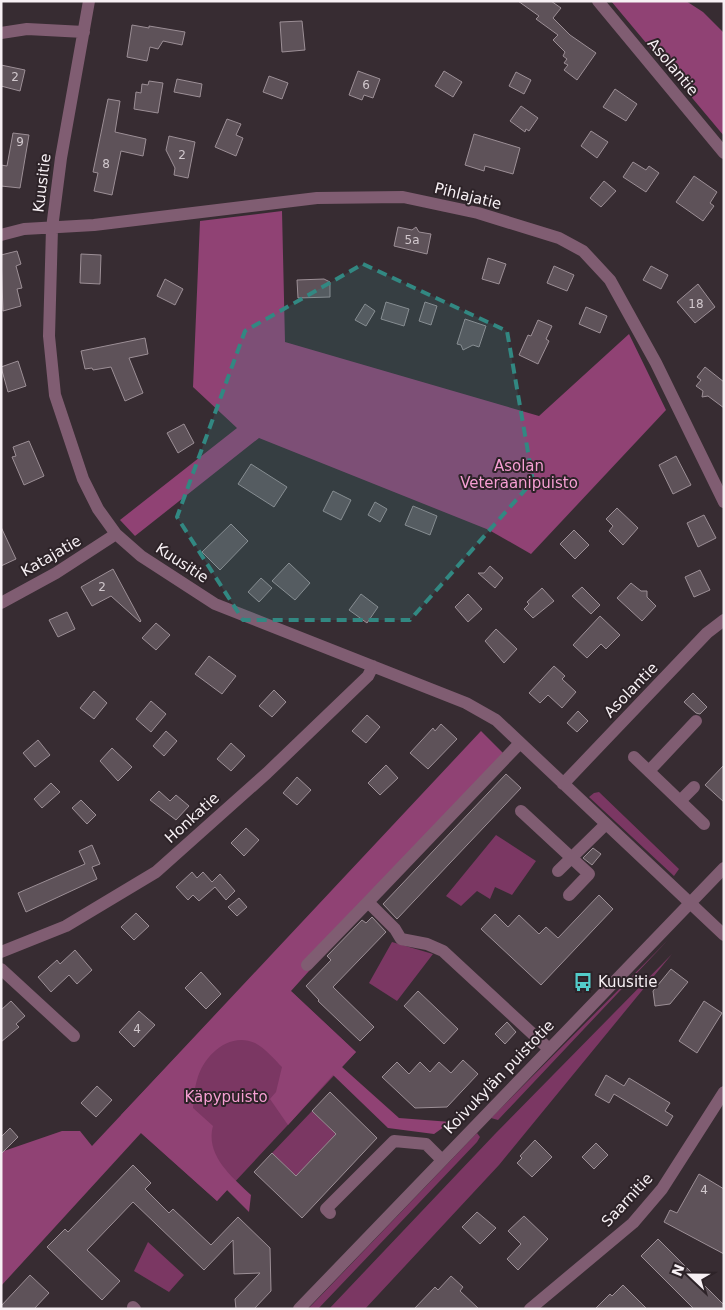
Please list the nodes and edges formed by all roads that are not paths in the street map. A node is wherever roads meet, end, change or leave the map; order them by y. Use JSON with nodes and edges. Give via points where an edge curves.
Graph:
{"nodes":[{"id":1,"x":88,"y":1,"type":"edge"},
{"id":2,"x":598,"y":1,"type":"edge"},
{"id":3,"x":84,"y":32,"type":"junction"},
{"id":4,"x":1,"y":33,"type":"edge"},
{"id":5,"x":724,"y":153,"type":"edge"},
{"id":6,"x":52,"y":228,"type":"junction"},
{"id":7,"x":1,"y":235,"type":"edge"},
{"id":8,"x":724,"y":502,"type":"edge"},
{"id":9,"x":116,"y":534,"type":"junction"},
{"id":10,"x":1,"y":603,"type":"edge"},
{"id":11,"x":724,"y":620,"type":"edge"},
{"id":12,"x":373,"y":666,"type":"junction"},
{"id":13,"x":696,"y":721,"type":"dead end"},
{"id":14,"x":520,"y":743,"type":"junction"},
{"id":15,"x":634,"y":758,"type":"dead end"},
{"id":16,"x":649,"y":772,"type":"junction"},
{"id":17,"x":563,"y":784,"type":"junction"},
{"id":18,"x":694,"y":787,"type":"dead end"},
{"id":19,"x":680,"y":802,"type":"junction"},
{"id":20,"x":521,"y":811,"type":"dead end"},
{"id":21,"x":606,"y":824,"type":"junction"},
{"id":22,"x":704,"y":824,"type":"dead end"},
{"id":23,"x":571,"y":858,"type":"junction"},
{"id":24,"x":724,"y":868,"type":"edge"},
{"id":25,"x":558,"y":871,"type":"dead end"},
{"id":26,"x":568,"y":895,"type":"dead end"},
{"id":27,"x":368,"y":902,"type":"junction"},
{"id":28,"x":689,"y":904,"type":"junction"},
{"id":29,"x":724,"y":935,"type":"edge"},
{"id":30,"x":1,"y":952,"type":"edge"},
{"id":31,"x":308,"y":965,"type":"dead end"},
{"id":32,"x":1,"y":968,"type":"edge"},
{"id":33,"x":74,"y":1036,"type":"dead end"},
{"id":34,"x":548,"y":1049,"type":"junction"},
{"id":35,"x":724,"y":1092,"type":"edge"},
{"id":36,"x":442,"y":1160,"type":"junction"},
{"id":37,"x":330,"y":1213,"type":"dead end"},
{"id":38,"x":299,"y":1309,"type":"edge"},
{"id":39,"x":530,"y":1309,"type":"edge"}],
"edges":[{"from":1,"to":3,"type":"street","name":"Kuusitie"},
{"from":2,"to":5,"type":"street","name":"Asolantie"},
{"from":3,"to":4,"type":"street","via":[[27,29]]},
{"from":3,"to":6,"type":"street","name":"Kuusitie"},
{"from":6,"to":7,"type":"street","name":"Pihlajatie","via":[[24,229]]},
{"from":6,"to":8,"type":"street","name":"Pihlajatie","via":[[317,198],[403,197],[478,213],[559,238],[584,251],[610,280],[656,363]]},
{"from":6,"to":9,"type":"street","name":"Kuusitie","via":[[49,336],[55,395],[84,479],[98,509]]},
{"from":9,"to":10,"type":"street","name":"Katajatie","via":[[56,573]]},
{"from":9,"to":12,"type":"street","name":"Kuusitie","via":[[141,556],[215,604]]},
{"from":11,"to":17,"type":"street","name":"Asolantie","via":[[707,633]]},
{"from":12,"to":14,"type":"street","name":"Kuusitie","via":[[466,703],[496,720]]},
{"from":12,"to":30,"type":"street","name":"Honkatie","via":[[368,676],[283,758],[156,872],[66,926]]},
{"from":13,"to":16,"type":"street"},
{"from":14,"to":17,"type":"street","name":"Kuusitie"},
{"from":14,"to":27,"type":"street"},
{"from":15,"to":16,"type":"street"},
{"from":16,"to":19,"type":"street"},
{"from":17,"to":21,"type":"street","name":"Kuusitie"},
{"from":18,"to":19,"type":"street"},
{"from":19,"to":22,"type":"street"},
{"from":20,"to":23,"type":"street"},
{"from":21,"to":23,"type":"street"},
{"from":21,"to":28,"type":"street","name":"Kuusitie"},
{"from":23,"to":25,"type":"street"},
{"from":23,"to":26,"type":"street","via":[[589,874]]},
{"from":24,"to":28,"type":"street","name":"Koivukylän puistotie"},
{"from":27,"to":31,"type":"street"},
{"from":27,"to":34,"type":"street","via":[[395,929],[401,940],[427,944],[443,951]]},
{"from":28,"to":29,"type":"street","name":"Kuusitie"},
{"from":28,"to":34,"type":"street","name":"Koivukylän puistotie"},
{"from":32,"to":33,"type":"street"},
{"from":34,"to":36,"type":"street","name":"Koivukylän puistotie"},
{"from":35,"to":39,"type":"street","name":"Saarnitie","via":[[662,1189],[633,1223]]},
{"from":36,"to":37,"type":"street","via":[[426,1144],[394,1141],[326,1209]]},
{"from":36,"to":38,"type":"street","name":"Koivukylän puistotie"}]}
